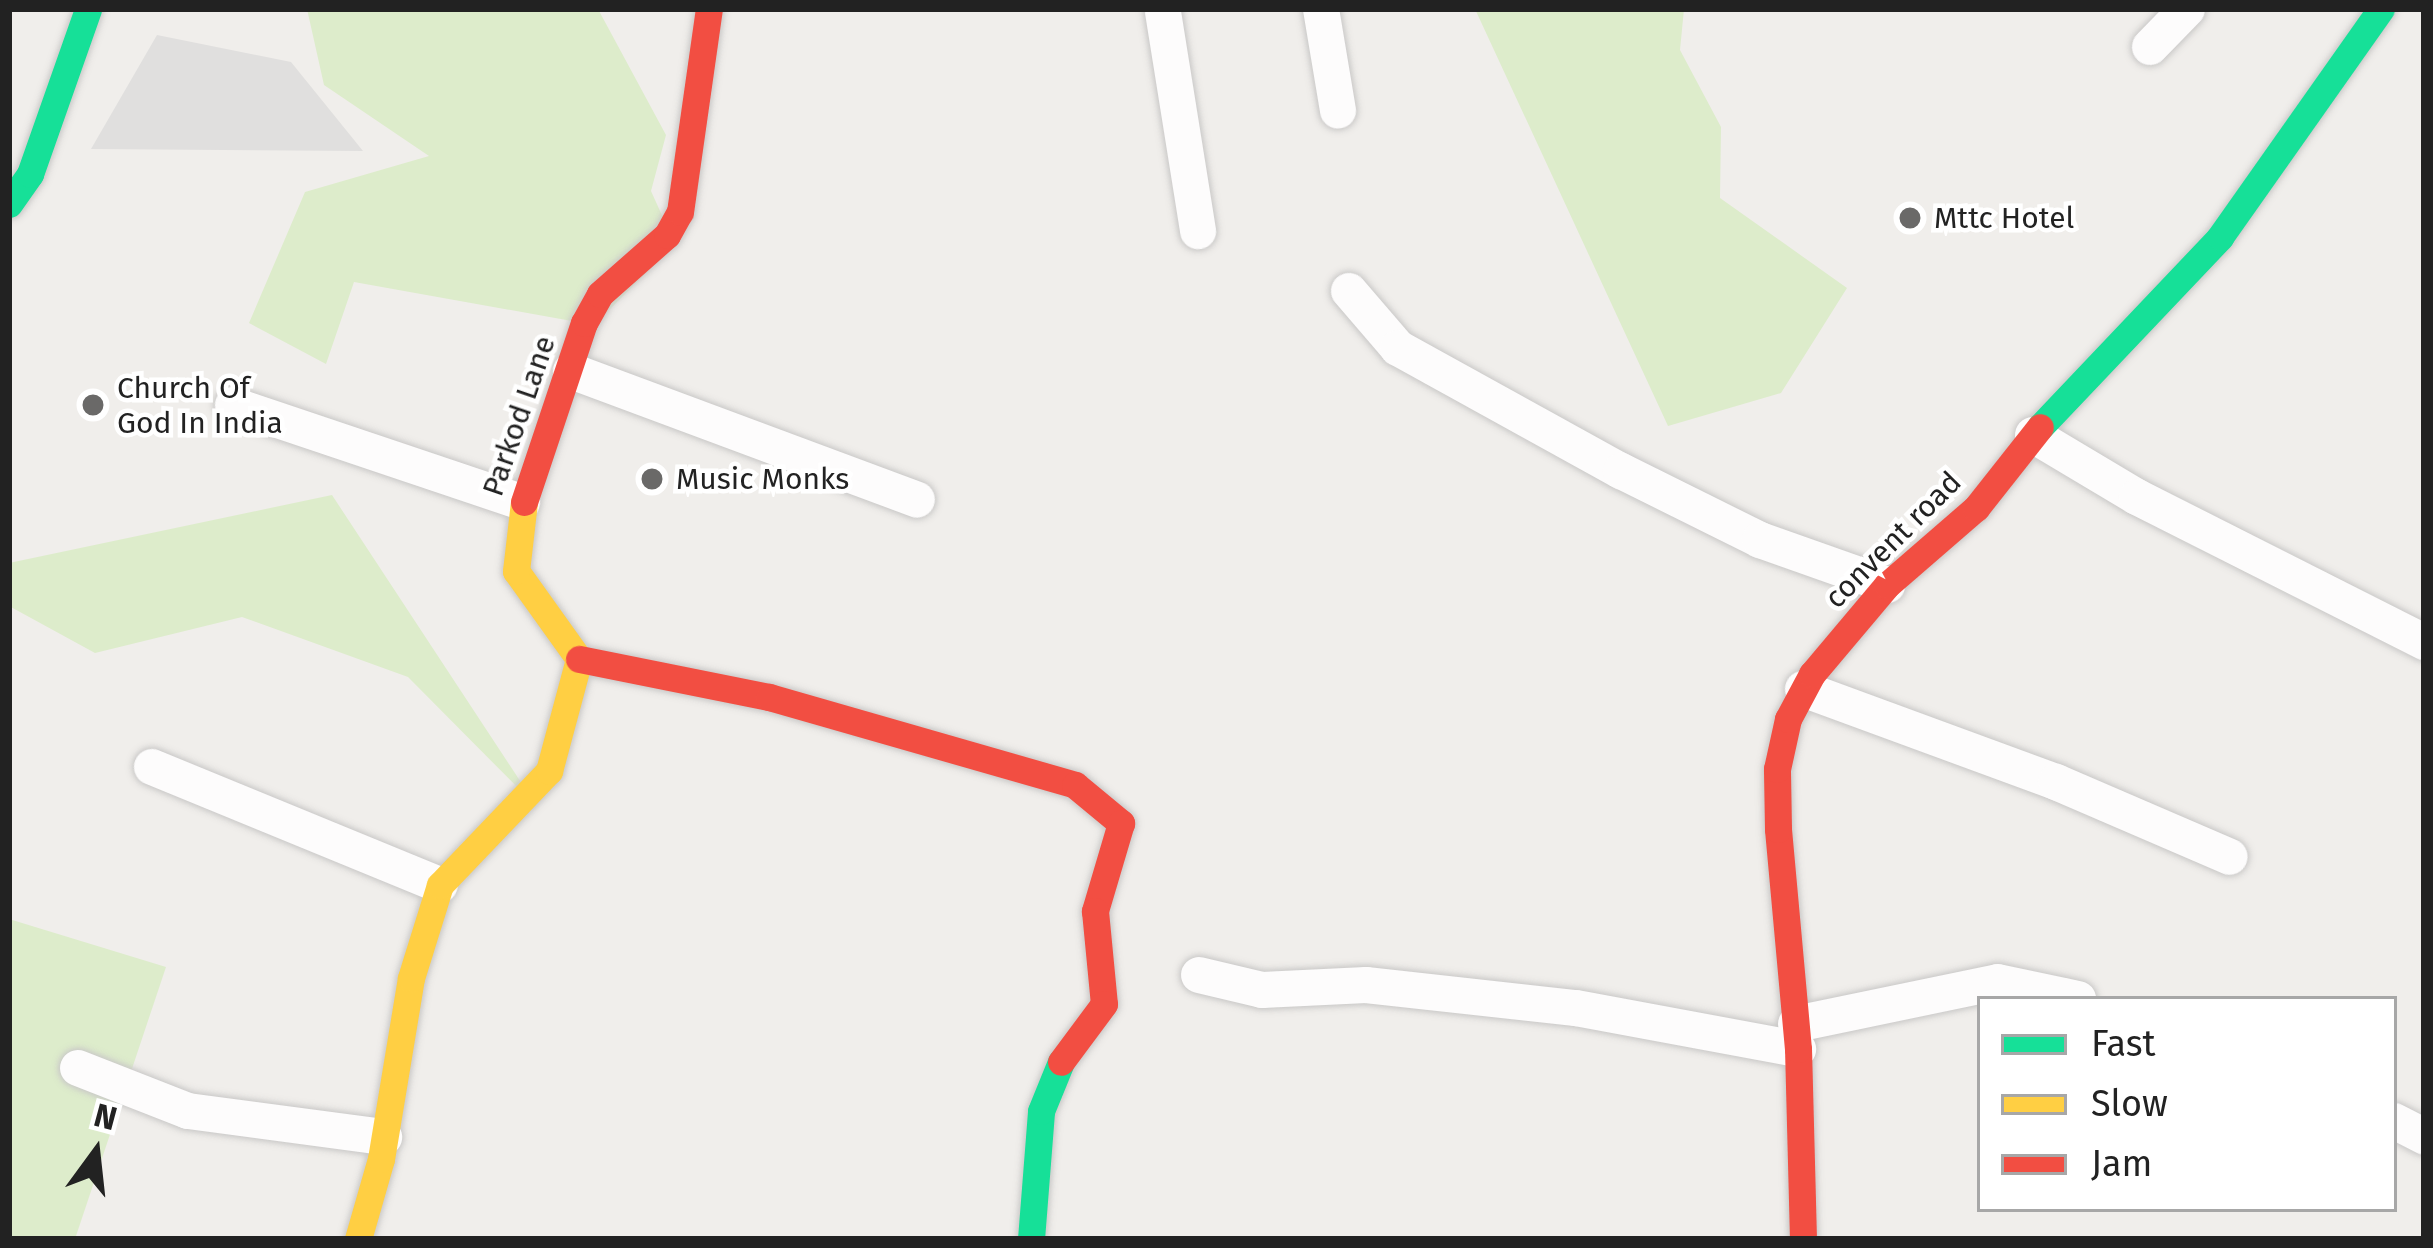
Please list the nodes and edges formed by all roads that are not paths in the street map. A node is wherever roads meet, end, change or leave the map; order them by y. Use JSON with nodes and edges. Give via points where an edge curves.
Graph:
{"nodes":[{"id":1,"x":88,"y":9,"type":"edge"},
{"id":2,"x":709,"y":9,"type":"edge"},
{"id":3,"x":1321,"y":9,"type":"edge"},
{"id":4,"x":2187,"y":9,"type":"edge"},
{"id":5,"x":2381,"y":9,"type":"edge"},
{"id":6,"x":1157,"y":10,"type":"edge"},
{"id":7,"x":2150,"y":47,"type":"dead end"},
{"id":8,"x":1338,"y":111,"type":"dead end"},
{"id":9,"x":9,"y":204,"type":"edge"},
{"id":10,"x":1198,"y":231,"type":"dead end"},
{"id":11,"x":1348,"y":291,"type":"dead end"},
{"id":12,"x":571,"y":371,"type":"junction"},
{"id":13,"x":233,"y":405,"type":"dead end"},
{"id":14,"x":2032,"y":435,"type":"junction"},
{"id":15,"x":917,"y":500,"type":"dead end"},
{"id":16,"x":522,"y":502,"type":"junction"},
{"id":17,"x":1887,"y":585,"type":"junction"},
{"id":18,"x":2424,"y":642,"type":"edge"},
{"id":19,"x":579,"y":659,"type":"junction"},
{"id":20,"x":1804,"y":689,"type":"junction"},
{"id":21,"x":152,"y":767,"type":"dead end"},
{"id":22,"x":2230,"y":857,"type":"dead end"},
{"id":23,"x":440,"y":885,"type":"junction"},
{"id":24,"x":1199,"y":975,"type":"dead end"},
{"id":25,"x":2064,"y":996,"type":"edge"},
{"id":26,"x":1797,"y":1036,"type":"junction"},
{"id":27,"x":78,"y":1068,"type":"dead end"},
{"id":28,"x":2397,"y":1122,"type":"edge"},
{"id":29,"x":2424,"y":1136,"type":"edge"},
{"id":30,"x":384,"y":1137,"type":"junction"},
{"id":31,"x":358,"y":1239,"type":"edge"},
{"id":32,"x":1031,"y":1239,"type":"edge"},
{"id":33,"x":1803,"y":1239,"type":"edge"}],
"edges":[{"from":1,"to":9,"type":"street","via":[[30,174]]},
{"from":2,"to":12,"type":"street","name":"Parkod Lane","via":[[680,212],[667,236],[600,294]]},
{"from":3,"to":8,"type":"street"},
{"from":4,"to":7,"type":"street"},
{"from":5,"to":14,"type":"street","name":"convent road","via":[[2220,237]]},
{"from":6,"to":10,"type":"street"},
{"from":11,"to":17,"type":"street","via":[[1398,348],[1621,471],[1760,540]]},
{"from":12,"to":15,"type":"street"},
{"from":12,"to":16,"type":"street","name":"Parkod Lane"},
{"from":13,"to":16,"type":"street"},
{"from":14,"to":17,"type":"street","name":"convent road","via":[[1976,508]]},
{"from":14,"to":18,"type":"street"},
{"from":16,"to":19,"type":"street","name":"Parkod Lane","via":[[516,572]]},
{"from":17,"to":20,"type":"street","name":"convent road"},
{"from":19,"to":23,"type":"street","via":[[550,771]]},
{"from":19,"to":32,"type":"street","via":[[769,697],[1076,785],[1121,823],[1094,911],[1104,1004],[1059,1065],[1041,1112]]},
{"from":20,"to":22,"type":"street"},
{"from":20,"to":26,"type":"street","name":"convent road","via":[[1777,769]]},
{"from":21,"to":23,"type":"street"},
{"from":23,"to":30,"type":"street","via":[[411,978]]},
{"from":24,"to":26,"type":"street","via":[[1262,990],[1366,985]]},
{"from":25,"to":26,"type":"street","via":[[1998,982]]},
{"from":26,"to":33,"type":"street","name":"convent road"},
{"from":27,"to":30,"type":"street","via":[[188,1111]]},
{"from":28,"to":29,"type":"street"},
{"from":30,"to":31,"type":"street"}]}
